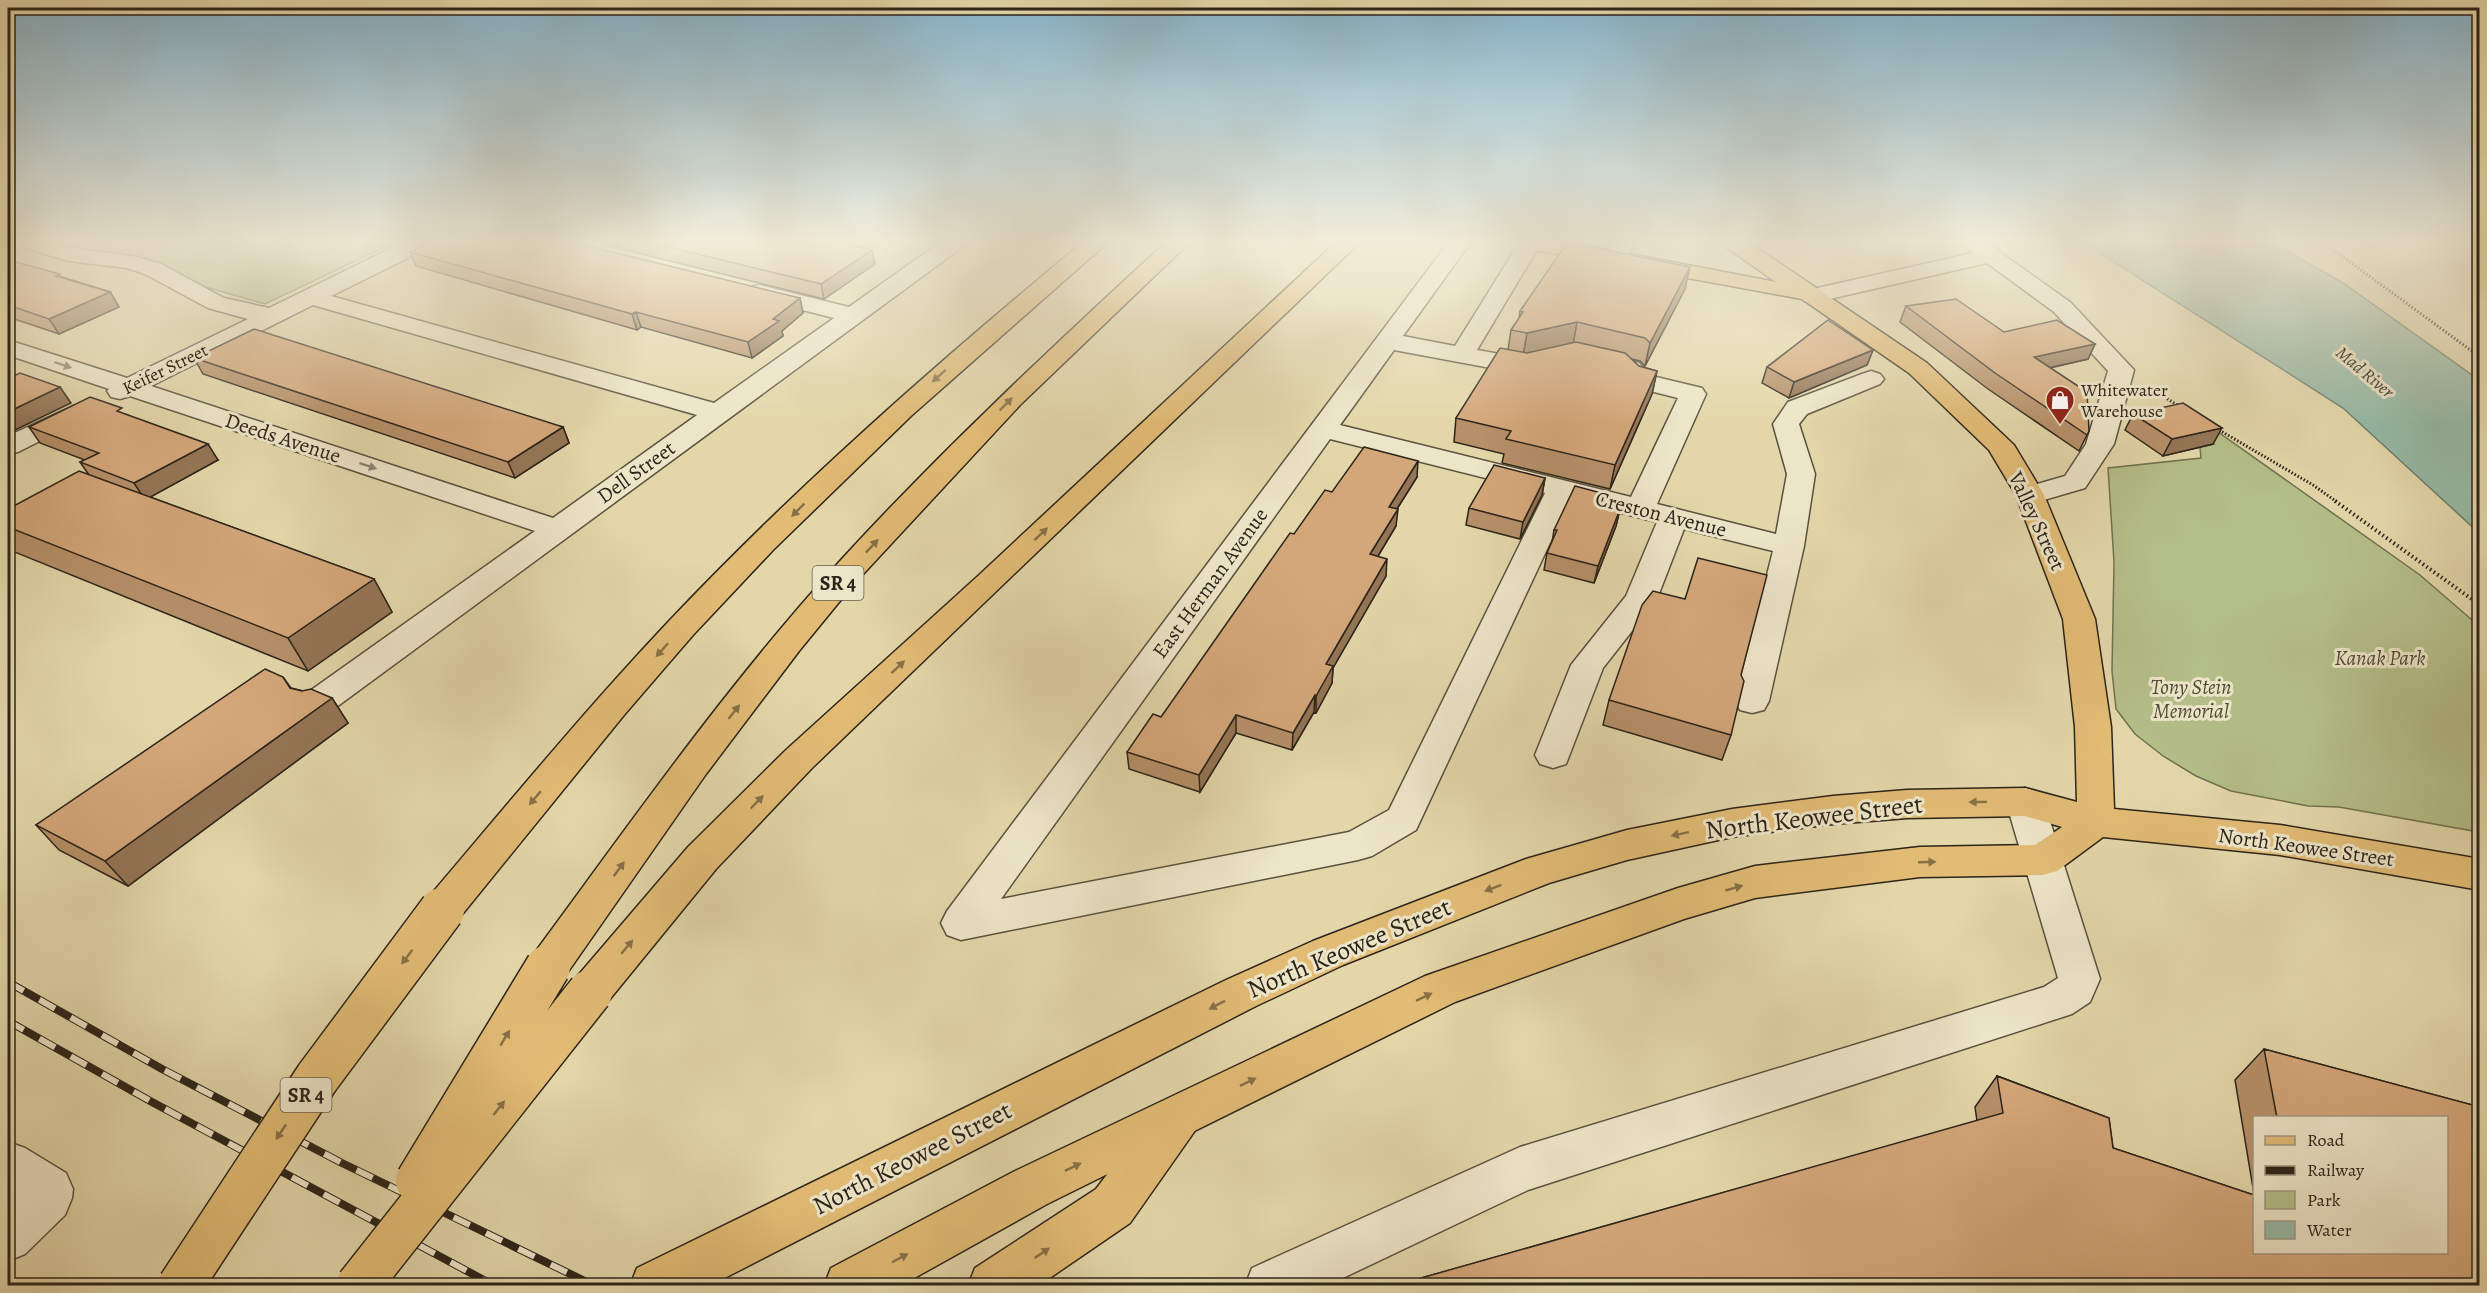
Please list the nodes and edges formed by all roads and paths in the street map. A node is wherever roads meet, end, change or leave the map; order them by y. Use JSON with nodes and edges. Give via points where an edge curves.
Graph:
{"nodes":[{"id":1,"x":217,"y":303,"type":"edge"},
{"id":2,"x":297,"y":303,"type":"edge"},
{"id":3,"x":333,"y":303,"type":"edge"},
{"id":4,"x":804,"y":303,"type":"edge"},
{"id":5,"x":869,"y":303,"type":"edge"},
{"id":6,"x":1023,"y":303,"type":"edge"},
{"id":7,"x":1113,"y":303,"type":"edge"},
{"id":8,"x":1284,"y":303,"type":"edge"},
{"id":9,"x":1415,"y":303,"type":"edge"},
{"id":10,"x":1493,"y":303,"type":"edge"},
{"id":11,"x":1823,"y":303,"type":"edge"},
{"id":12,"x":2057,"y":303,"type":"edge"},
{"id":13,"x":2407,"y":303,"type":"edge"},
{"id":14,"x":853,"y":315,"type":"junction"},
{"id":15,"x":272,"y":316,"type":"junction"},
{"id":16,"x":1388,"y":341,"type":"junction"},
{"id":17,"x":8,"y":346,"type":"edge"},
{"id":18,"x":1462,"y":355,"type":"junction"},
{"id":19,"x":1562,"y":357,"type":"edge"},
{"id":20,"x":2480,"y":357,"type":"edge"},
{"id":21,"x":1595,"y":360,"type":"edge"},
{"id":22,"x":2121,"y":370,"type":"junction"},
{"id":23,"x":1871,"y":379,"type":"dead end"},
{"id":24,"x":129,"y":387,"type":"junction"},
{"id":25,"x":2182,"y":408,"type":"edge"},
{"id":26,"x":719,"y":412,"type":"junction"},
{"id":27,"x":2216,"y":428,"type":"edge"},
{"id":28,"x":1323,"y":429,"type":"junction"},
{"id":29,"x":8,"y":446,"type":"edge"},
{"id":30,"x":1561,"y":489,"type":"junction"},
{"id":31,"x":2030,"y":495,"type":"junction"},
{"id":32,"x":1640,"y":509,"type":"junction"},
{"id":33,"x":1674,"y":517,"type":"junction"},
{"id":34,"x":558,"y":530,"type":"junction"},
{"id":35,"x":1789,"y":546,"type":"junction"},
{"id":36,"x":2480,"y":605,"type":"edge"},
{"id":37,"x":1752,"y":701,"type":"dead end"},
{"id":38,"x":320,"y":702,"type":"edge"},
{"id":39,"x":1553,"y":755,"type":"dead end"},
{"id":40,"x":2025,"y":801,"type":"junction"},
{"id":41,"x":2096,"y":822,"type":"junction"},
{"id":42,"x":2043,"y":860,"type":"junction"},
{"id":43,"x":2480,"y":875,"type":"edge"},
{"id":44,"x":1178,"y":1117,"type":"junction"},
{"id":45,"x":8,"y":1164,"type":"edge"},
{"id":46,"x":8,"y":1237,"type":"edge"},
{"id":47,"x":180,"y":1286,"type":"edge"},
{"id":48,"x":357,"y":1286,"type":"edge"},
{"id":49,"x":655,"y":1286,"type":"edge"},
{"id":50,"x":849,"y":1286,"type":"edge"},
{"id":51,"x":993,"y":1286,"type":"edge"},
{"id":52,"x":1270,"y":1286,"type":"edge"}],
"edges":[{"from":1,"to":15,"type":"street"},
{"from":2,"to":15,"type":"street","name":"Keifer Street"},
{"from":3,"to":26,"type":"street"},
{"from":4,"to":14,"type":"street"},
{"from":5,"to":14,"type":"street","name":"Dell Street"},
{"from":6,"to":47,"type":"main road","number":"SR 4","one_way":true,"bridge":true,"via":[[873,436],[717,589],[591,730],[442,910],[317,1078]]},
{"from":48,"to":7,"type":"main road","number":"SR 4","one_way":true,"bridge":true,"via":[[548,967],[693,765],[842,578],[1011,399]]},
{"from":48,"to":8,"type":"main road","one_way":true,"bridge":true,"via":[[590,992],[702,858],[799,759]]},
{"from":9,"to":16,"type":"street","name":"East Herman Avenue"},
{"from":10,"to":18,"type":"street"},
{"from":11,"to":31,"type":"main road","name":"Valley Street","via":[[1918,368],[2000,445]]},
{"from":12,"to":22,"type":"street"},
{"from":13,"to":20,"type":"path"},
{"from":14,"to":26,"type":"street","name":"Dell Street"},
{"from":15,"to":24,"type":"street","name":"Keifer Street"},
{"from":16,"to":18,"type":"street"},
{"from":16,"to":28,"type":"street","name":"East Herman Avenue"},
{"from":17,"to":24,"type":"street","name":"Deeds Avenue","one_way":true},
{"from":18,"to":19,"type":"street","via":[[1523,366]]},
{"from":21,"to":32,"type":"street","via":[[1630,368],[1643,382],[1693,394]]},
{"from":22,"to":25,"type":"path"},
{"from":22,"to":31,"type":"street","via":[[2100,444],[2076,482]]},
{"from":23,"to":35,"type":"street","via":[[1797,408],[1786,424],[1801,474]]},
{"from":24,"to":29,"type":"street","name":"Keifer Street"},
{"from":24,"to":34,"type":"street","name":"Deeds Avenue","one_way":true},
{"from":26,"to":34,"type":"street","name":"Dell Street"},
{"from":27,"to":36,"type":"path","via":[[2313,485]]},
{"from":28,"to":30,"type":"street","name":"Creston Avenue"},
{"from":28,"to":30,"type":"street","name":"East Herman Avenue","via":[[961,923],[1358,845],[1403,820]]},
{"from":30,"to":32,"type":"street","name":"Creston Avenue"},
{"from":31,"to":41,"type":"main road","name":"Valley Street","via":[[2079,619],[2093,727]]},
{"from":32,"to":33,"type":"street","name":"Creston Avenue"},
{"from":33,"to":35,"type":"street","name":"Creston Avenue"},
{"from":33,"to":39,"type":"street","via":[[1641,599],[1588,665]]},
{"from":34,"to":38,"type":"street","name":"Dell Street"},
{"from":35,"to":37,"type":"street"},
{"from":40,"to":41,"type":"main road","name":"North Keowee Street"},
{"from":40,"to":42,"type":"street"},
{"from":40,"to":49,"type":"main road","name":"North Keowee Street","one_way":true,"via":[[1906,804],[1732,823],[1628,845],[1540,870],[1328,953],[1251,988]]},
{"from":41,"to":42,"type":"main road"},
{"from":41,"to":43,"type":"main road","name":"North Keowee Street","via":[[2280,840]]},
{"from":44,"to":42,"type":"main road","one_way":true,"via":[[1440,989],[1678,904],[1755,882],[1836,870],[1920,862]]},
{"from":42,"to":52,"type":"street","via":[[2079,979],[2075,990],[2057,1001],[1520,1170]]},
{"from":50,"to":44,"type":"main road","one_way":true,"via":[[1030,1188]]},
{"from":51,"to":44,"type":"main road","one_way":true,"via":[[1113,1206]]},
{"from":45,"to":46,"type":"street","via":[[49,1189],[48,1198]]}]}
